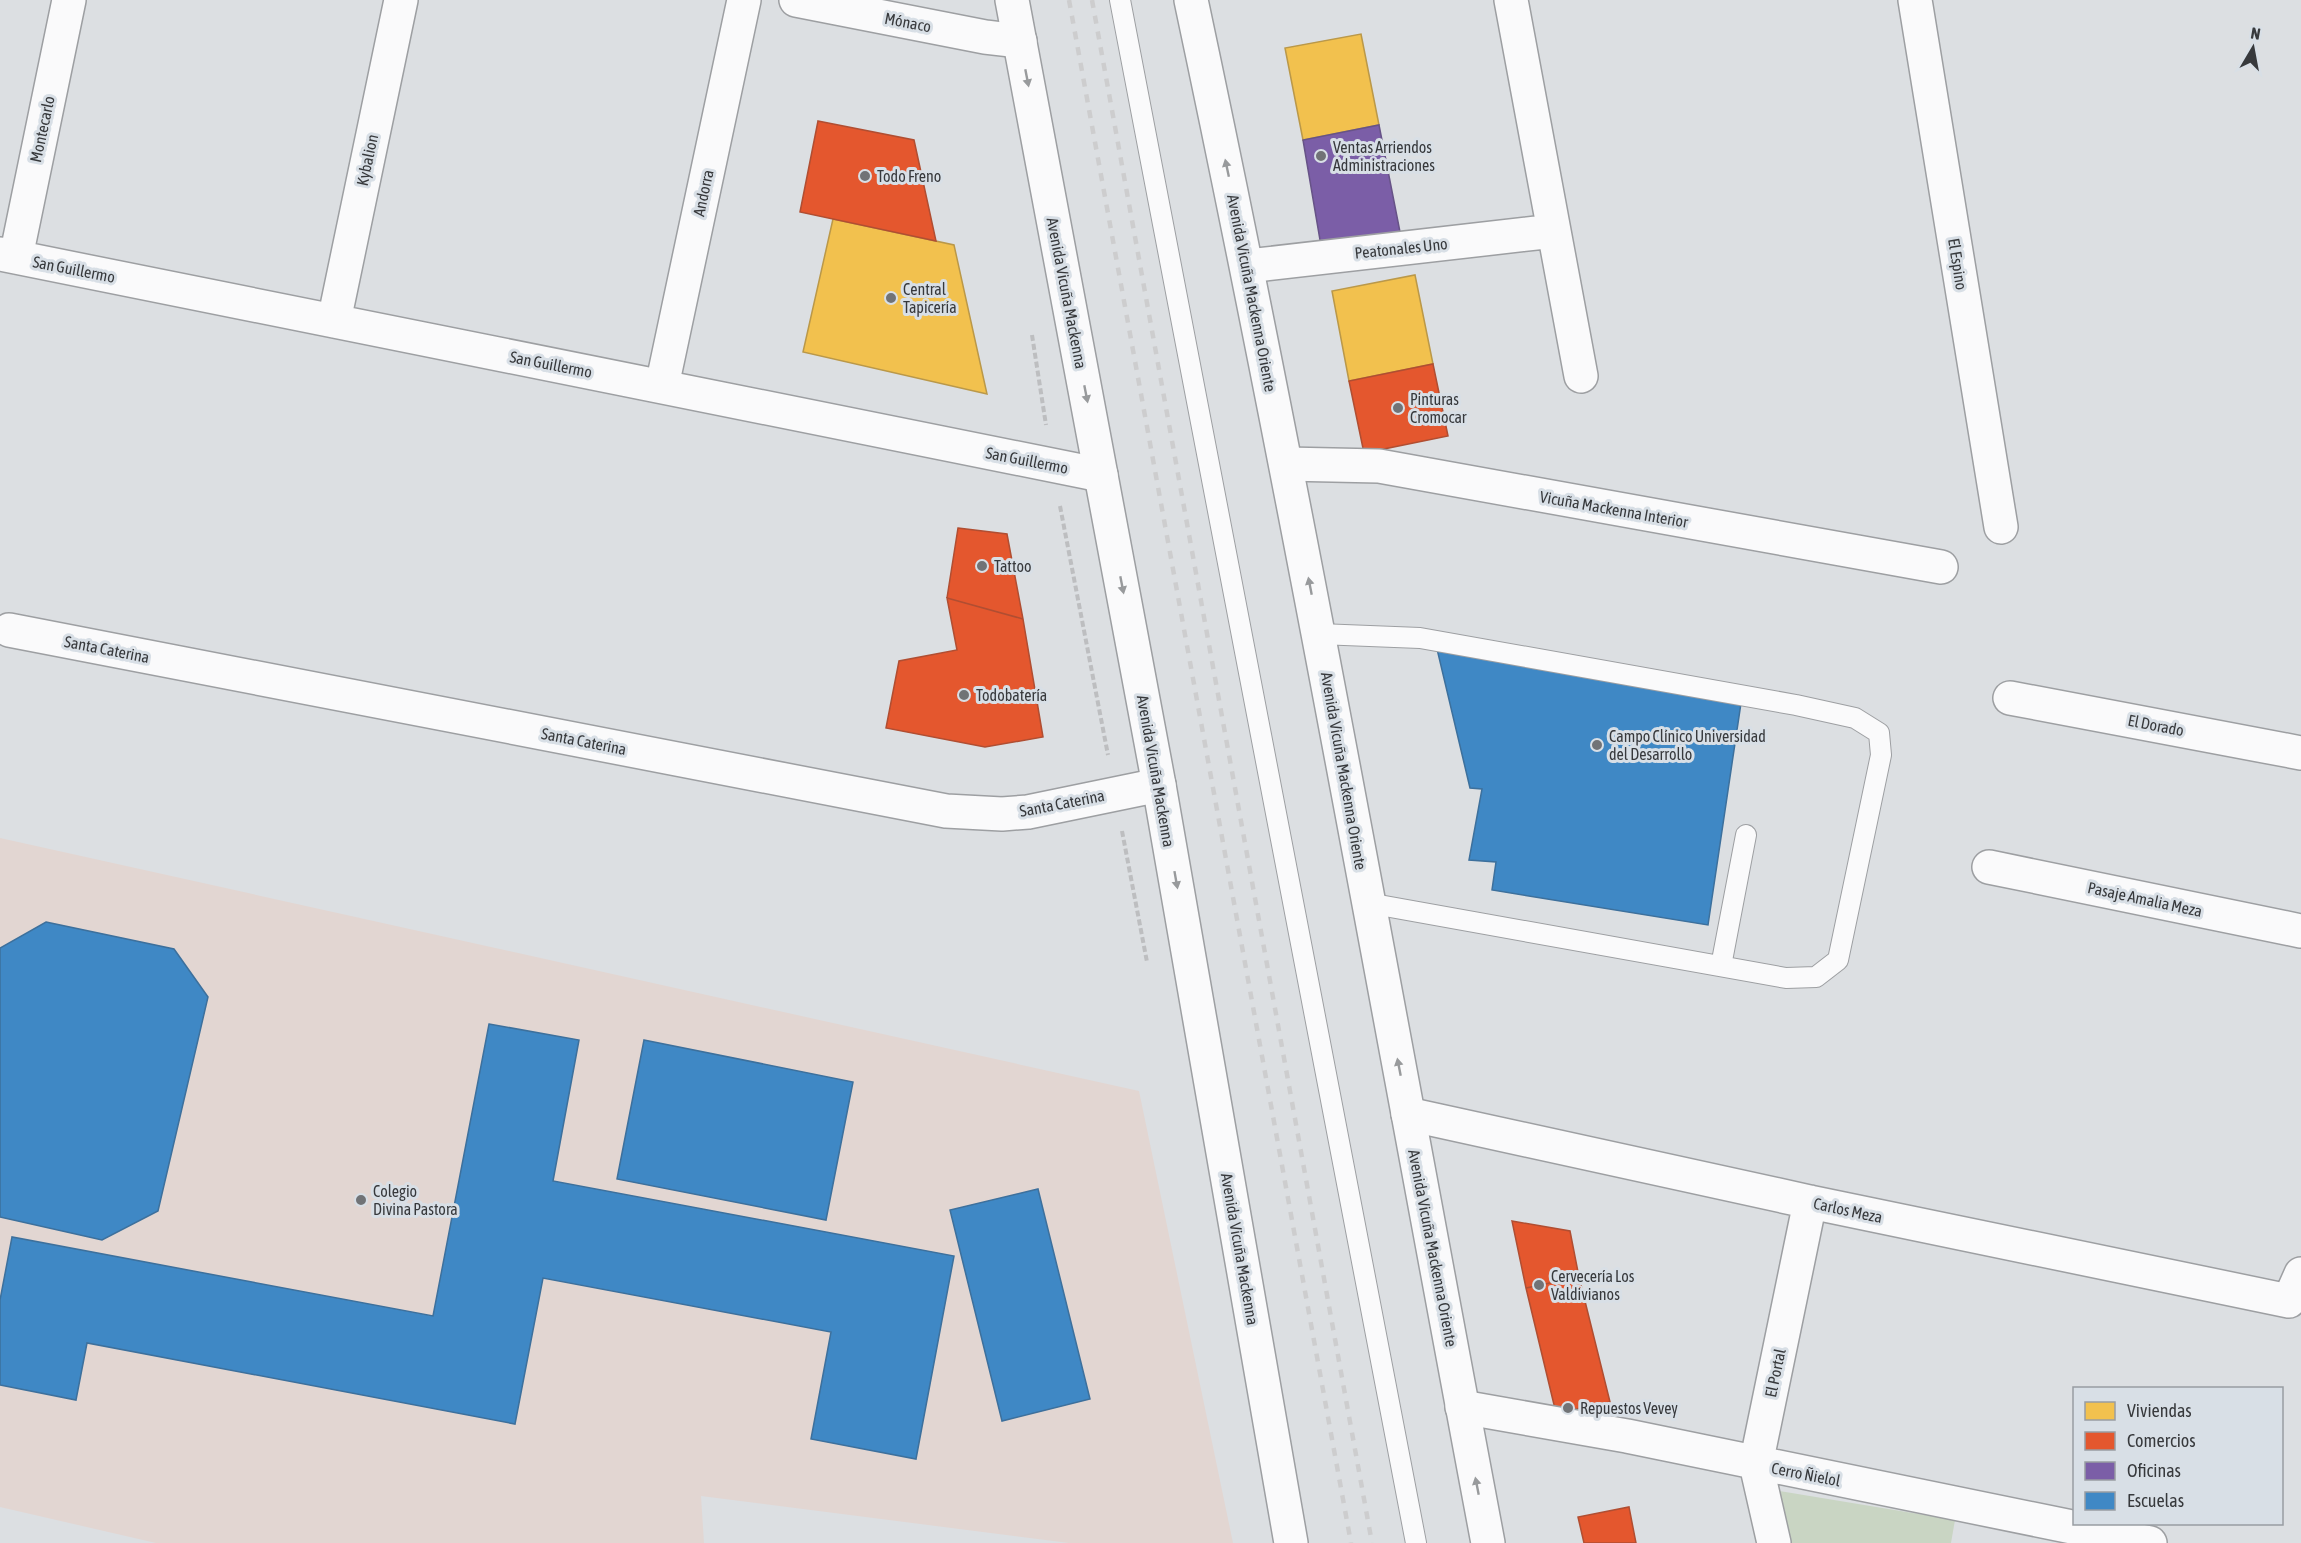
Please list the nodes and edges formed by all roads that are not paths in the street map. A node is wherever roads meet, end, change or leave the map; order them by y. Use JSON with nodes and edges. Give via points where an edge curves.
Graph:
{"nodes":[{"id":1,"x":69,"y":0,"type":"edge"},
{"id":2,"x":401,"y":0,"type":"edge"},
{"id":3,"x":744,"y":0,"type":"edge"},
{"id":4,"x":796,"y":0,"type":"edge"},
{"id":5,"x":1012,"y":0,"type":"edge"},
{"id":6,"x":1120,"y":0,"type":"edge"},
{"id":7,"x":1191,"y":0,"type":"edge"},
{"id":8,"x":1511,"y":0,"type":"edge"},
{"id":9,"x":1915,"y":0,"type":"edge"},
{"id":10,"x":1020,"y":41,"type":"junction"},
{"id":11,"x":1554,"y":231,"type":"junction"},
{"id":12,"x":8,"y":256,"type":"edge"},
{"id":13,"x":1248,"y":266,"type":"junction"},
{"id":14,"x":334,"y":321,"type":"junction"},
{"id":15,"x":1581,"y":376,"type":"dead end"},
{"id":16,"x":662,"y":386,"type":"junction"},
{"id":17,"x":1286,"y":464,"type":"junction"},
{"id":18,"x":1101,"y":475,"type":"junction"},
{"id":19,"x":2001,"y":527,"type":"dead end"},
{"id":20,"x":1941,"y":567,"type":"dead end"},
{"id":21,"x":9,"y":630,"type":"dead end"},
{"id":22,"x":1319,"y":634,"type":"junction"},
{"id":23,"x":2010,"y":698,"type":"dead end"},
{"id":24,"x":2301,"y":753,"type":"edge"},
{"id":25,"x":1159,"y":785,"type":"junction"},
{"id":26,"x":1746,"y":835,"type":"dead end"},
{"id":27,"x":1989,"y":867,"type":"dead end"},
{"id":28,"x":1368,"y":903,"type":"junction"},
{"id":29,"x":2301,"y":931,"type":"edge"},
{"id":30,"x":1721,"y":966,"type":"junction"},
{"id":31,"x":1407,"y":1114,"type":"junction"},
{"id":32,"x":1810,"y":1202,"type":"junction"},
{"id":33,"x":2297,"y":1293,"type":"edge"},
{"id":34,"x":1462,"y":1407,"type":"junction"},
{"id":35,"x":1756,"y":1464,"type":"junction"},
{"id":36,"x":1292,"y":1543,"type":"edge"},
{"id":37,"x":1416,"y":1543,"type":"edge"},
{"id":38,"x":1488,"y":1543,"type":"edge"},
{"id":39,"x":1774,"y":1543,"type":"edge"},
{"id":40,"x":2150,"y":1543,"type":"edge"}],
"edges":[{"from":1,"to":12,"type":"street","name":"Montecarlo"},
{"from":2,"to":14,"type":"street","name":"Kybalion"},
{"from":3,"to":16,"type":"street","name":"Andorra"},
{"from":4,"to":10,"type":"street","name":"Mónaco"},
{"from":5,"to":10,"type":"street","name":"Avenida Vicuña Mackenna"},
{"from":6,"to":37,"type":"lane"},
{"from":13,"to":7,"type":"street","name":"Avenida Vicuña Mackenna Oriente","one_way":true},
{"from":8,"to":11,"type":"street"},
{"from":9,"to":19,"type":"street","name":"El Espino"},
{"from":10,"to":18,"type":"street","name":"Avenida Vicuña Mackenna","one_way":true},
{"from":11,"to":13,"type":"street","name":"Peatonales Uno"},
{"from":11,"to":15,"type":"street"},
{"from":12,"to":14,"type":"street","name":"San Guillermo"},
{"from":13,"to":17,"type":"street","name":"Avenida Vicuña Mackenna Oriente"},
{"from":14,"to":16,"type":"street","name":"San Guillermo"},
{"from":16,"to":18,"type":"street","name":"San Guillermo"},
{"from":17,"to":20,"type":"street","name":"Vicuña Mackenna Interior","via":[[1379,466]]},
{"from":22,"to":17,"type":"street","name":"Avenida Vicuña Mackenna Oriente","one_way":true},
{"from":18,"to":25,"type":"street","name":"Avenida Vicuña Mackenna","one_way":true},
{"from":21,"to":25,"type":"street","name":"Santa Caterina","via":[[946,811],[1028,812]]},
{"from":22,"to":28,"type":"street","name":"Avenida Vicuña Mackenna Oriente"},
{"from":22,"to":30,"type":"lane","via":[[1420,638],[1796,705],[1855,718],[1879,733],[1881,755],[1838,960],[1816,976],[1786,978]]},
{"from":23,"to":24,"type":"street","name":"El Dorado"},
{"from":25,"to":36,"type":"street","name":"Avenida Vicuña Mackenna","one_way":true},
{"from":26,"to":30,"type":"lane"},
{"from":27,"to":29,"type":"street","name":"Pasaje Amalia Meza"},
{"from":28,"to":30,"type":"lane"},
{"from":31,"to":28,"type":"street","name":"Avenida Vicuña Mackenna Oriente","one_way":true},
{"from":31,"to":32,"type":"street","name":"Carlos Meza"},
{"from":31,"to":34,"type":"street","name":"Avenida Vicuña Mackenna Oriente"},
{"from":32,"to":33,"type":"street","name":"Carlos Meza"},
{"from":32,"to":35,"type":"street","name":"El Portal"},
{"from":34,"to":35,"type":"street","name":"Cerro Ñielol"},
{"from":38,"to":34,"type":"street","name":"Avenida Vicuña Mackenna Oriente","one_way":true},
{"from":35,"to":39,"type":"street","name":"El Portal"},
{"from":35,"to":40,"type":"street","name":"Cerro Ñielol"}]}
